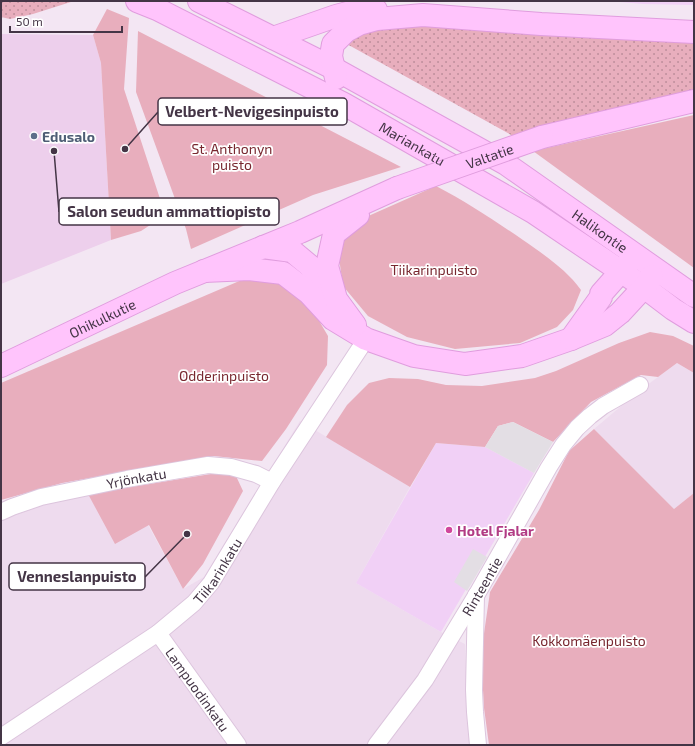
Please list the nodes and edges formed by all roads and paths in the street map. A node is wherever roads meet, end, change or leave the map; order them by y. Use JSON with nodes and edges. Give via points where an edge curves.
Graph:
{"nodes":[{"id":1,"x":136,"y":1,"type":"edge"},
{"id":2,"x":199,"y":1,"type":"edge"},
{"id":3,"x":423,"y":15,"type":"junction"},
{"id":4,"x":694,"y":32,"type":"edge"},
{"id":5,"x":273,"y":38,"type":"junction"},
{"id":6,"x":333,"y":68,"type":"junction"},
{"id":7,"x":694,"y":101,"type":"edge"},
{"id":8,"x":344,"y":104,"type":"junction"},
{"id":9,"x":506,"y":164,"type":"joint"},
{"id":10,"x":390,"y":192,"type":"junction"},
{"id":11,"x":262,"y":247,"type":"junction"},
{"id":12,"x":591,"y":252,"type":"junction"},
{"id":13,"x":635,"y":255,"type":"junction"},
{"id":14,"x":621,"y":271,"type":"junction"},
{"id":15,"x":204,"y":272,"type":"junction"},
{"id":16,"x":650,"y":278,"type":"junction"},
{"id":17,"x":602,"y":294,"type":"junction"},
{"id":18,"x":694,"y":296,"type":"edge"},
{"id":19,"x":336,"y":299,"type":"junction"},
{"id":20,"x":625,"y":307,"type":"junction"},
{"id":21,"x":672,"y":307,"type":"junction"},
{"id":22,"x":694,"y":322,"type":"edge"},
{"id":23,"x":366,"y":339,"type":"junction"},
{"id":24,"x":571,"y":339,"type":"junction"},
{"id":25,"x":1,"y":366,"type":"edge"},
{"id":26,"x":640,"y":385,"type":"dead end"},
{"id":27,"x":272,"y":482,"type":"junction"},
{"id":28,"x":1,"y":512,"type":"edge"},
{"id":29,"x":476,"y":594,"type":"junction"},
{"id":30,"x":158,"y":633,"type":"junction"},
{"id":31,"x":1,"y":737,"type":"edge"},
{"id":32,"x":238,"y":745,"type":"edge"},
{"id":33,"x":376,"y":745,"type":"edge"},
{"id":34,"x":478,"y":745,"type":"edge"}],
"edges":[{"from":1,"to":8,"type":"main road","name":"Mariankatu","via":[[157,9]]},
{"from":2,"to":5,"type":"main road","name":"Mariankatu"},
{"from":3,"to":4,"type":"main road"},
{"from":3,"to":5,"type":"main road","via":[[401,10],[355,11]]},
{"from":3,"to":6,"type":"main road","via":[[377,19],[346,31],[333,44]]},
{"from":5,"to":6,"type":"main road","name":"Mariankatu"},
{"from":6,"to":8,"type":"main road"},
{"from":6,"to":9,"type":"main road","name":"Mariankatu"},
{"from":7,"to":10,"type":"main road","name":"Valtatie","bridge":true,"via":[[542,137]]},
{"from":8,"to":12,"type":"main road","name":"Mariankatu","via":[[533,212]]},
{"from":9,"to":13,"type":"main road","name":"Halikontie"},
{"from":10,"to":11,"type":"main road","name":"Valtatie"},
{"from":10,"to":19,"type":"main road","via":[[334,234],[327,266]]},
{"from":11,"to":15,"type":"main road","name":"Valtatie"},
{"from":11,"to":19,"type":"main road","via":[[292,251],[310,266]]},
{"from":12,"to":14,"type":"main road","name":"Mariankatu"},
{"from":12,"to":17,"type":"main road","via":[[600,274]]},
{"from":13,"to":14,"type":"main road"},
{"from":13,"to":16,"type":"main road","name":"Halikontie"},
{"from":14,"to":16,"type":"main road","name":"Mariankatu"},
{"from":14,"to":17,"type":"main road"},
{"from":15,"to":23,"type":"main road","via":[[249,269],[283,273],[309,293],[333,319]]},
{"from":15,"to":25,"type":"main road","name":"Ohikulkutie","via":[[175,283]]},
{"from":16,"to":18,"type":"main road","name":"Halikontie"},
{"from":16,"to":20,"type":"main road"},
{"from":16,"to":21,"type":"main road","name":"Mariankatu"},
{"from":17,"to":24,"type":"main road"},
{"from":19,"to":23,"type":"main road"},
{"from":20,"to":21,"type":"main road"},
{"from":20,"to":24,"type":"main road","via":[[605,325]]},
{"from":21,"to":22,"type":"main road"},
{"from":23,"to":24,"type":"main road","via":[[414,356],[465,364],[522,356]]},
{"from":23,"to":27,"type":"street","name":"Tiikarinkatu"},
{"from":26,"to":29,"type":"street","name":"Rinteentie","via":[[594,412],[563,444]]},
{"from":27,"to":28,"type":"street","name":"Yrjönkatu","via":[[256,474],[231,467],[208,465],[41,497]]},
{"from":27,"to":30,"type":"street","name":"Tiikarinkatu","via":[[211,583],[194,603]]},
{"from":29,"to":33,"type":"street","name":"Rinteentie","via":[[425,680]]},
{"from":29,"to":34,"type":"street","via":[[474,690]]},
{"from":30,"to":31,"type":"street","name":"Tiikarinkatu"},
{"from":30,"to":32,"type":"street","name":"Lampuodinkatu"}]}
